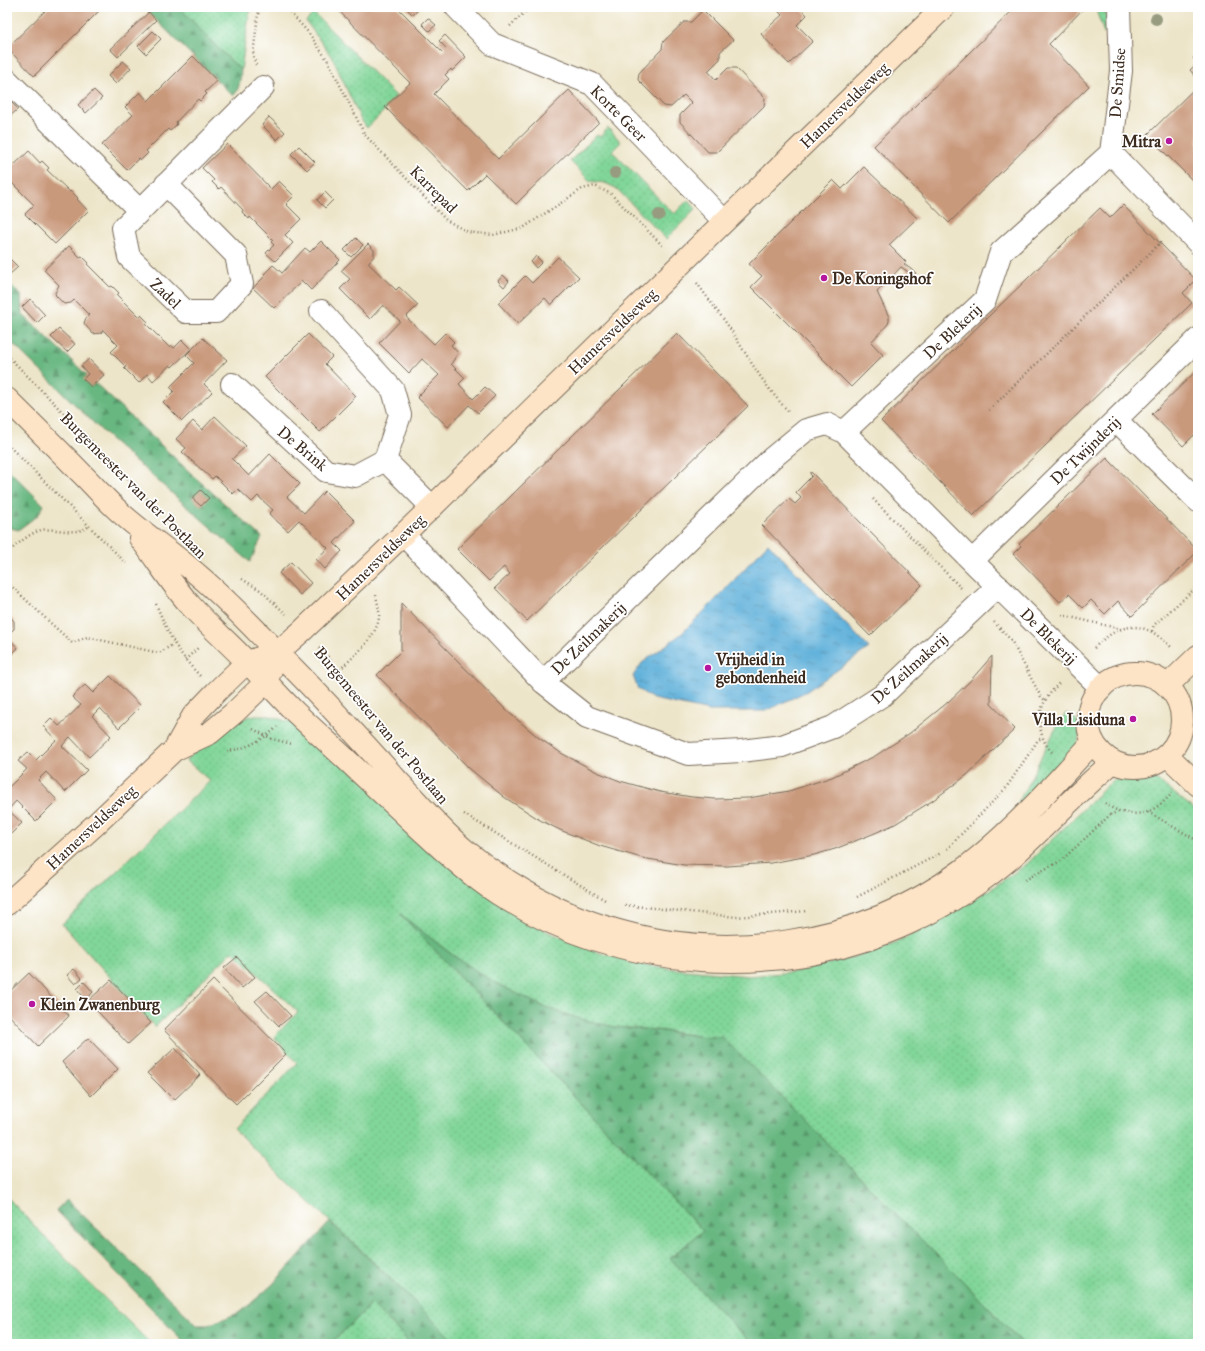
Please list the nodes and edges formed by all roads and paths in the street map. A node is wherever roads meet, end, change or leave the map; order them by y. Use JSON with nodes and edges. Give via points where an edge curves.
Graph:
{"nodes":[{"id":1,"x":264,"y":7,"type":"edge"},
{"id":2,"x":285,"y":7,"type":"edge"},
{"id":3,"x":456,"y":7,"type":"edge"},
{"id":4,"x":944,"y":7,"type":"edge"},
{"id":5,"x":1119,"y":7,"type":"edge"},
{"id":6,"x":7,"y":80,"type":"edge"},
{"id":7,"x":263,"y":87,"type":"joint"},
{"id":8,"x":1111,"y":153,"type":"junction"},
{"id":9,"x":166,"y":184,"type":"junction"},
{"id":10,"x":140,"y":210,"type":"junction"},
{"id":11,"x":724,"y":221,"type":"junction"},
{"id":12,"x":1180,"y":224,"type":"junction"},
{"id":13,"x":1198,"y":243,"type":"edge"},
{"id":14,"x":680,"y":264,"type":"junction"},
{"id":15,"x":321,"y":311,"type":"dead end"},
{"id":16,"x":1198,"y":339,"type":"edge"},
{"id":17,"x":7,"y":355,"type":"edge"},
{"id":18,"x":232,"y":384,"type":"dead end"},
{"id":19,"x":7,"y":399,"type":"edge"},
{"id":20,"x":989,"y":410,"type":"dead end"},
{"id":21,"x":1116,"y":420,"type":"junction"},
{"id":22,"x":844,"y":432,"type":"junction"},
{"id":23,"x":7,"y":444,"type":"edge"},
{"id":24,"x":771,"y":459,"type":"joint"},
{"id":25,"x":385,"y":460,"type":"junction"},
{"id":26,"x":1198,"y":501,"type":"edge"},
{"id":27,"x":432,"y":507,"type":"junction"},
{"id":28,"x":161,"y":514,"type":"dead end"},
{"id":29,"x":123,"y":515,"type":"junction"},
{"id":30,"x":89,"y":526,"type":"junction"},
{"id":31,"x":404,"y":534,"type":"junction"},
{"id":32,"x":7,"y":553,"type":"edge"},
{"id":33,"x":972,"y":561,"type":"junction"},
{"id":34,"x":130,"y":567,"type":"dead end"},
{"id":35,"x":236,"y":576,"type":"dead end"},
{"id":36,"x":7,"y":582,"type":"edge"},
{"id":37,"x":998,"y":586,"type":"junction"},
{"id":38,"x":1198,"y":586,"type":"edge"},
{"id":39,"x":155,"y":602,"type":"dead end"},
{"id":40,"x":302,"y":631,"type":"junction"},
{"id":41,"x":1152,"y":631,"type":"dead end"},
{"id":42,"x":174,"y":644,"type":"junction"},
{"id":43,"x":278,"y":652,"type":"junction"},
{"id":44,"x":1198,"y":656,"type":"edge"},
{"id":45,"x":185,"y":660,"type":"dead end"},
{"id":46,"x":248,"y":662,"type":"junction"},
{"id":47,"x":266,"y":682,"type":"junction"},
{"id":48,"x":543,"y":682,"type":"junction"},
{"id":49,"x":1167,"y":686,"type":"junction"},
{"id":50,"x":1101,"y":688,"type":"junction"},
{"id":51,"x":359,"y":700,"type":"dead end"},
{"id":52,"x":235,"y":712,"type":"junction"},
{"id":53,"x":1042,"y":738,"type":"dead end"},
{"id":54,"x":1093,"y":742,"type":"junction"},
{"id":55,"x":298,"y":746,"type":"dead end"},
{"id":56,"x":174,"y":750,"type":"junction"},
{"id":57,"x":1167,"y":754,"type":"junction"},
{"id":58,"x":1113,"y":762,"type":"junction"},
{"id":59,"x":1194,"y":781,"type":"edge"},
{"id":60,"x":1147,"y":812,"type":"junction"},
{"id":61,"x":461,"y":813,"type":"dead end"},
{"id":62,"x":1198,"y":841,"type":"edge"},
{"id":63,"x":1023,"y":881,"type":"dead end"},
{"id":64,"x":856,"y":897,"type":"dead end"},
{"id":65,"x":7,"y":904,"type":"edge"},
{"id":66,"x":612,"y":904,"type":"dead end"},
{"id":67,"x":619,"y":905,"type":"dead end"},
{"id":68,"x":813,"y":910,"type":"dead end"}],
"edges":[{"from":1,"to":7,"type":"path","via":[[258,14],[253,55]]},
{"from":2,"to":14,"type":"path","name":"Karrepad","via":[[308,32],[328,61],[365,135],[446,220],[468,232],[493,235],[523,228],[582,189],[595,186],[611,194]]},
{"from":3,"to":11,"type":"street","name":"Korte Geer","via":[[492,44],[592,84]]},
{"from":4,"to":11,"type":"street","name":"Hamersveldseweg"},
{"from":5,"to":8,"type":"street","name":"De Smidse","via":[[1121,71]]},
{"from":6,"to":10,"type":"street"},
{"from":7,"to":9,"type":"street","name":"Zadel"},
{"from":8,"to":12,"type":"street"},
{"from":8,"to":22,"type":"street","name":"De Blekerij","via":[[1001,252],[985,300]]},
{"from":9,"to":10,"type":"street","name":"Zadel"},
{"from":9,"to":10,"type":"street","name":"Zadel","via":[[236,255],[242,284],[216,312],[186,312],[129,257],[123,228]]},
{"from":11,"to":14,"type":"street","name":"Hamersveldseweg"},
{"from":12,"to":13,"type":"street"},
{"from":12,"to":20,"type":"path"},
{"from":14,"to":27,"type":"street","name":"Hamersveldseweg"},
{"from":15,"to":25,"type":"street","via":[[393,390],[400,415]]},
{"from":16,"to":21,"type":"street","name":"De Twijnderij"},
{"from":17,"to":28,"type":"path","name":"Burgemeester van der Postlaan"},
{"from":18,"to":25,"type":"street","name":"De Brink","via":[[326,471],[355,476]]},
{"from":19,"to":29,"type":"street","name":"Burgemeester van der Postlaan"},
{"from":21,"to":26,"type":"street"},
{"from":21,"to":33,"type":"street","name":"De Twijnderij"},
{"from":22,"to":24,"type":"street","name":"De Blekerij","via":[[827,424],[806,430]]},
{"from":22,"to":33,"type":"street","name":"De Blekerij"},
{"from":23,"to":30,"type":"path"},
{"from":24,"to":48,"type":"street","name":"De Zeilmakerij"},
{"from":25,"to":27,"type":"street"},
{"from":27,"to":31,"type":"street","name":"Hamersveldseweg"},
{"from":29,"to":43,"type":"street","name":"Burgemeester van der Postlaan","via":[[216,590]]},
{"from":29,"to":46,"type":"street","name":"Burgemeester van der Postlaan","via":[[190,605]]},
{"from":30,"to":32,"type":"path","via":[[78,531],[39,531],[29,535]]},
{"from":30,"to":34,"type":"path"},
{"from":31,"to":40,"type":"street","name":"Hamersveldseweg"},
{"from":31,"to":48,"type":"street","name":"De Zeilmakerij"},
{"from":33,"to":37,"type":"street","name":"De Blekerij"},
{"from":35,"to":40,"type":"path","name":"Burgemeester van der Postlaan","via":[[260,590]]},
{"from":36,"to":42,"type":"path","via":[[72,643],[87,637],[159,652]]},
{"from":37,"to":48,"type":"street","name":"De Zeilmakerij","via":[[883,695],[832,727],[782,746],[688,754],[587,717]]},
{"from":37,"to":50,"type":"street","name":"De Blekerij"},
{"from":38,"to":41,"type":"path","via":[[1154,625]]},
{"from":39,"to":42,"type":"path"},
{"from":40,"to":43,"type":"street","name":"Hamersveldseweg"},
{"from":40,"to":51,"type":"path","name":"Burgemeester van der Postlaan","via":[[328,657]]},
{"from":42,"to":45,"type":"path"},
{"from":43,"to":46,"type":"street","name":"Hamersveldseweg"},
{"from":43,"to":47,"type":"street","name":"Hamersveldseweg"},
{"from":43,"to":54,"type":"street","name":"Burgemeester van der Postlaan","via":[[439,825],[493,871],[534,896],[577,917],[622,932],[680,943],[745,945],[787,942],[842,930],[899,908],[962,871],[989,848]]},
{"from":44,"to":49,"type":"street"},
{"from":46,"to":47,"type":"street","name":"Burgemeester van der Postlaan"},
{"from":46,"to":56,"type":"street","name":"Hamersveldseweg","via":[[193,716]]},
{"from":47,"to":52,"type":"street","name":"Hamersveldseweg"},
{"from":47,"to":58,"type":"street","name":"Burgemeester van der Postlaan","via":[[452,858],[496,893],[533,914],[586,937],[671,958],[762,961],[804,955],[858,942],[912,922],[982,880],[1028,842]]},
{"from":49,"to":50,"type":"street","via":[[1152,676],[1134,673],[1116,677]]},
{"from":49,"to":57,"type":"street","via":[[1178,702],[1182,720],[1178,738]]},
{"from":50,"to":54,"type":"street","via":[[1092,700],[1088,714],[1088,728]]},
{"from":52,"to":55,"type":"path","via":[[258,732]]},
{"from":52,"to":56,"type":"street","name":"Hamersveldseweg","via":[[210,733]]},
{"from":53,"to":64,"type":"path","via":[[1038,740],[1006,788],[946,850]]},
{"from":54,"to":58,"type":"street"},
{"from":56,"to":65,"type":"street","name":"Hamersveldseweg"},
{"from":57,"to":58,"type":"street","via":[[1151,765],[1132,768]]},
{"from":57,"to":59,"type":"street"},
{"from":59,"to":60,"type":"path"},
{"from":60,"to":62,"type":"path"},
{"from":60,"to":63,"type":"path","via":[[1111,814],[1062,860]]},
{"from":61,"to":66,"type":"path","name":"Burgemeester van der Postlaan"},
{"from":67,"to":68,"type":"path","via":[[736,917]]}]}
